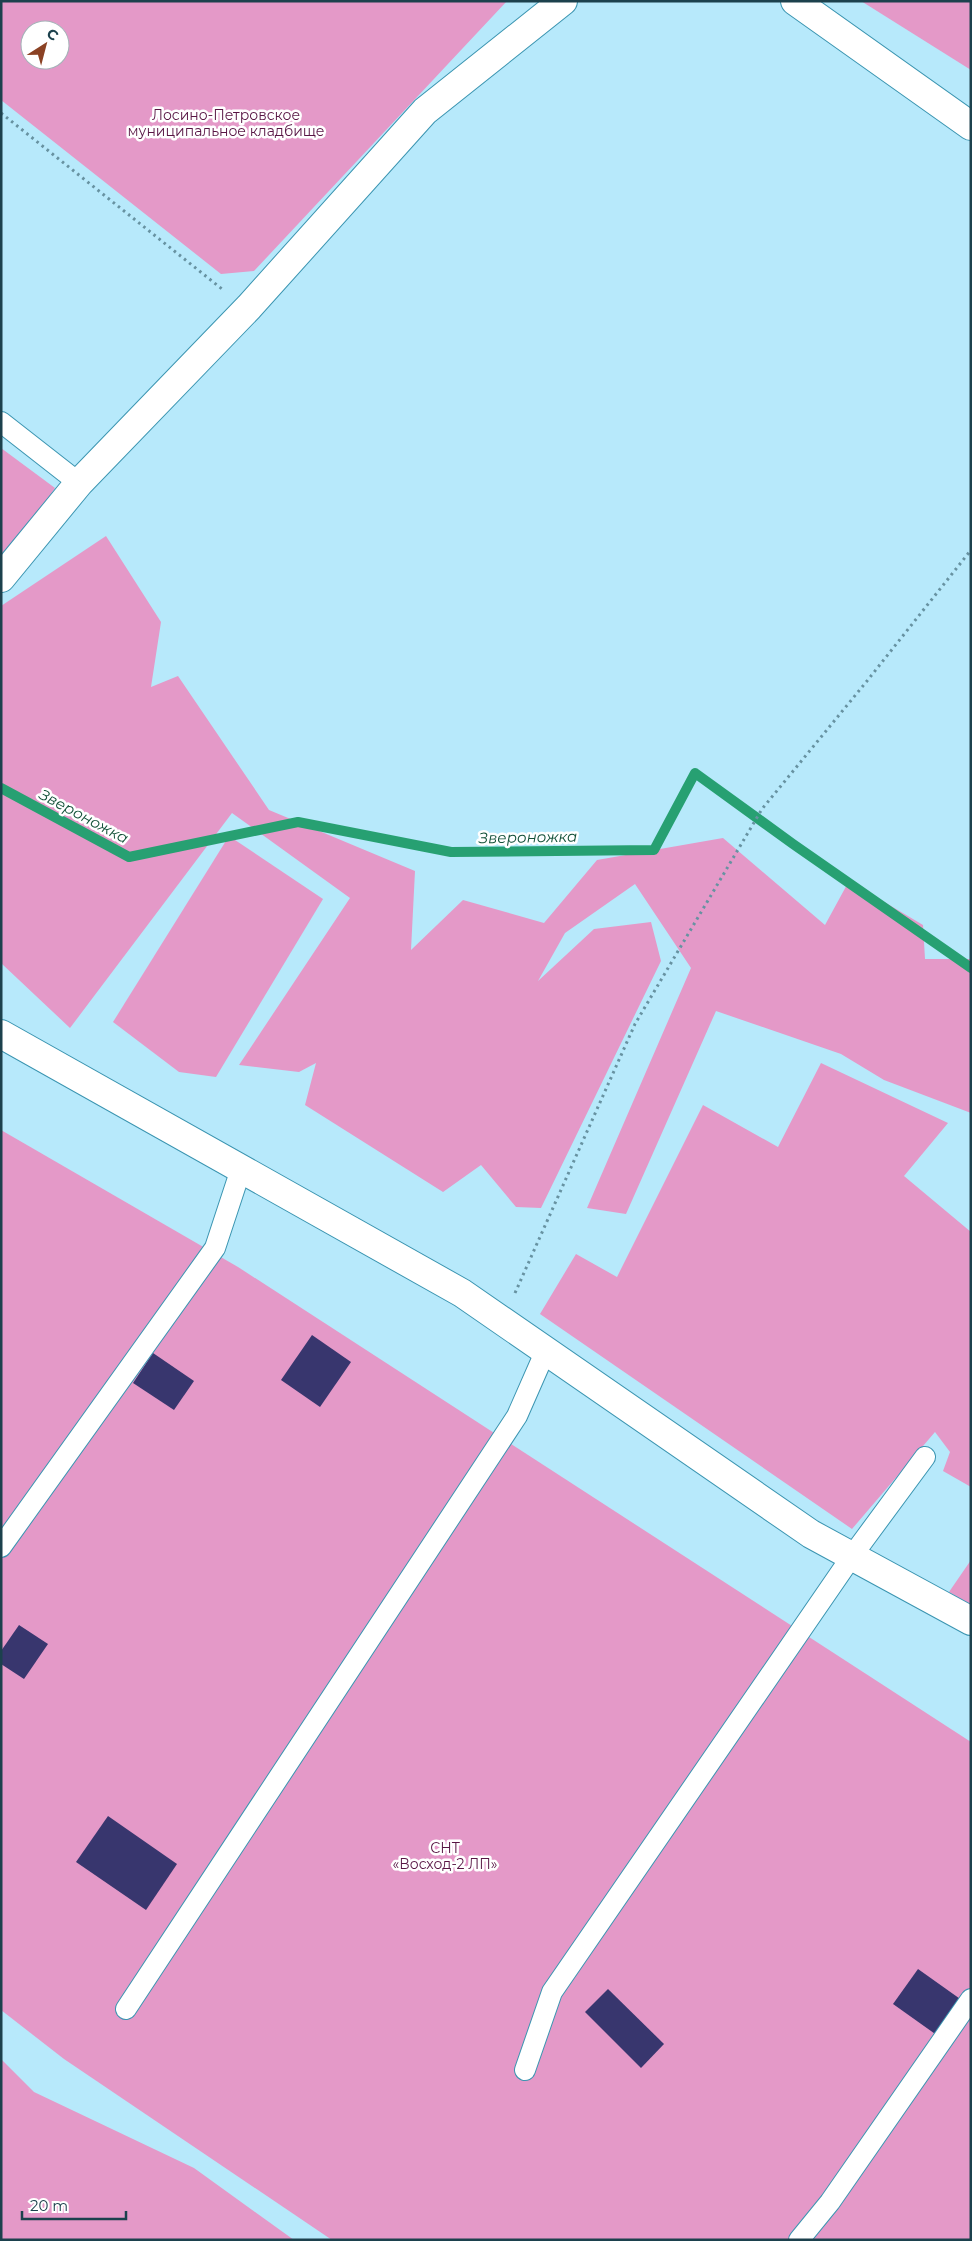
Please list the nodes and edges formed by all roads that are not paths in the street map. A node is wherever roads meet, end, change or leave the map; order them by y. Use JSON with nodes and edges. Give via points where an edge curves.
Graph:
{"nodes":[{"id":1,"x":563,"y":1,"type":"edge"},
{"id":2,"x":795,"y":1,"type":"edge"},
{"id":3,"x":971,"y":126,"type":"edge"},
{"id":4,"x":1,"y":422,"type":"edge"},
{"id":5,"x":79,"y":483,"type":"junction"},
{"id":6,"x":1,"y":578,"type":"edge"},
{"id":7,"x":1,"y":1034,"type":"edge"},
{"id":8,"x":241,"y":1169,"type":"junction"},
{"id":9,"x":546,"y":1350,"type":"junction"},
{"id":10,"x":925,"y":1457,"type":"dead end"},
{"id":11,"x":1,"y":1547,"type":"edge"},
{"id":12,"x":852,"y":1556,"type":"junction"},
{"id":13,"x":971,"y":1622,"type":"edge"},
{"id":14,"x":971,"y":1999,"type":"edge"},
{"id":15,"x":126,"y":2009,"type":"dead end"},
{"id":16,"x":525,"y":2070,"type":"dead end"},
{"id":17,"x":800,"y":2240,"type":"edge"}],
"edges":[{"from":1,"to":5,"type":"street","via":[[425,111],[248,307]]},
{"from":2,"to":3,"type":"street"},
{"from":4,"to":5,"type":"lane"},
{"from":5,"to":6,"type":"street"},
{"from":7,"to":8,"type":"street"},
{"from":8,"to":9,"type":"street","via":[[462,1293]]},
{"from":8,"to":11,"type":"lane","via":[[214,1248]]},
{"from":9,"to":12,"type":"street","via":[[812,1534]]},
{"from":9,"to":15,"type":"lane","via":[[517,1416]]},
{"from":10,"to":12,"type":"lane"},
{"from":12,"to":13,"type":"street"},
{"from":12,"to":16,"type":"lane","via":[[552,1992]]},
{"from":14,"to":17,"type":"lane"}]}
